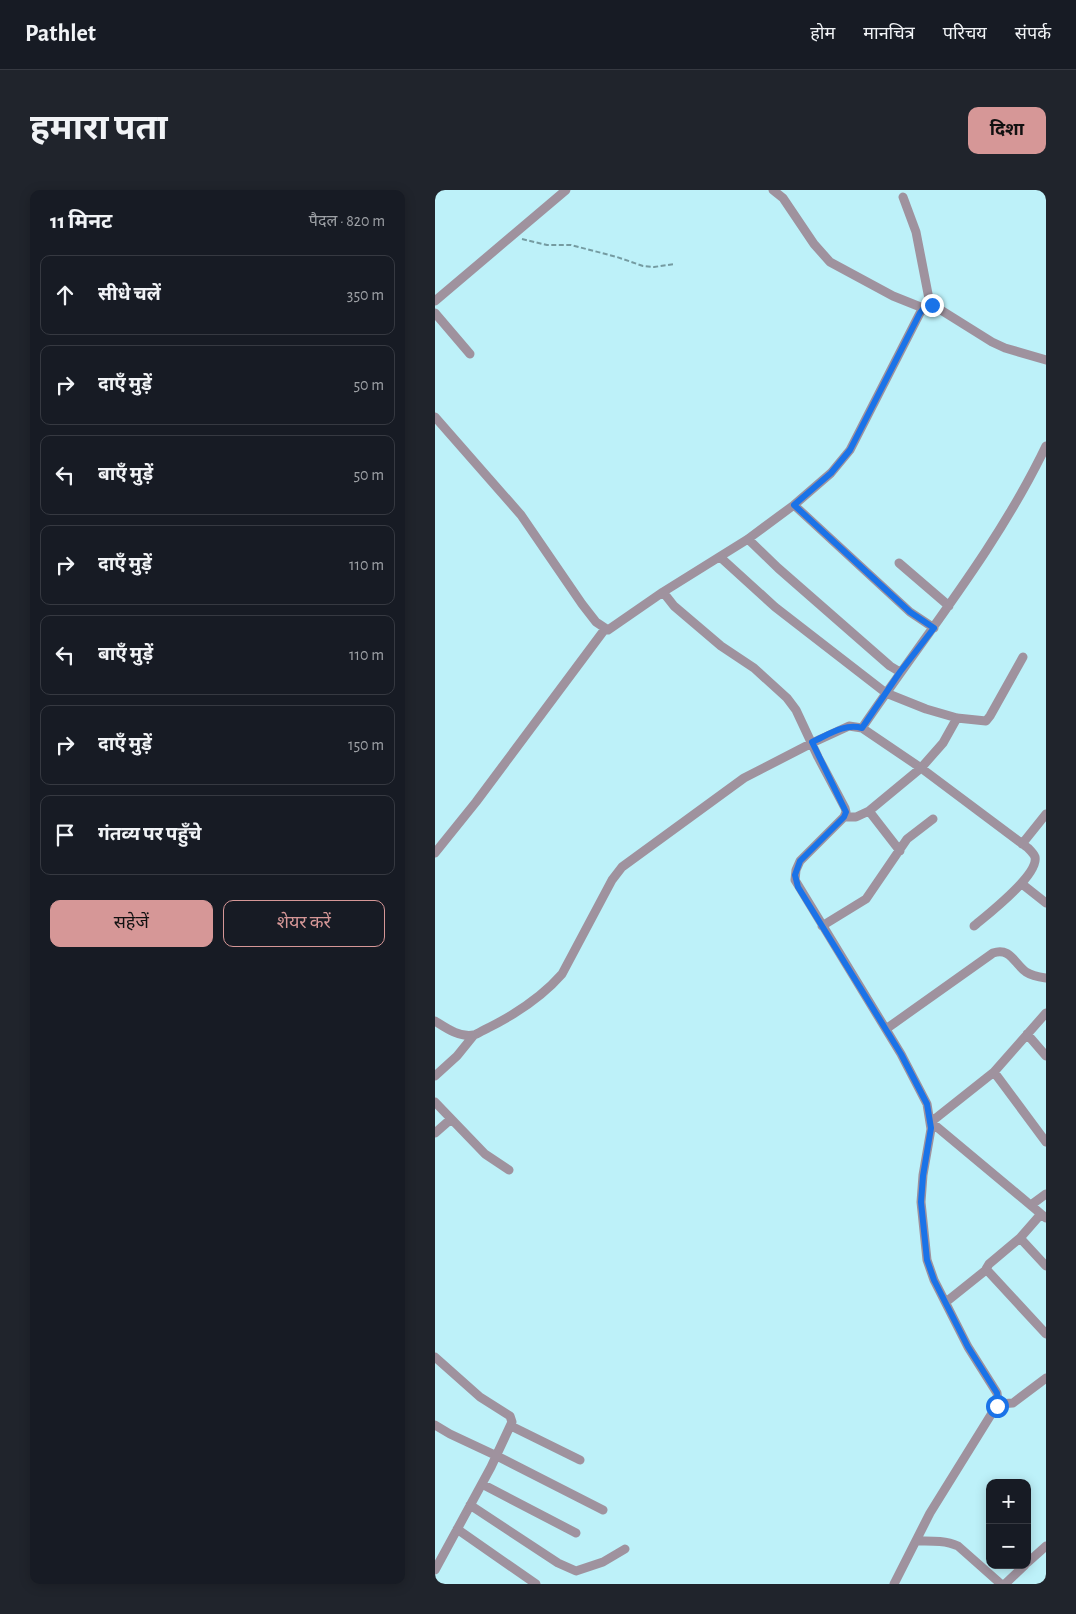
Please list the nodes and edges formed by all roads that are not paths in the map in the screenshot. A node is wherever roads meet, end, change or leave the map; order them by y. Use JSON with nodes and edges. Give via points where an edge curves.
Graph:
{"nodes":[{"id":1,"x":566,"y":190,"type":"edge"},
{"id":2,"x":773,"y":190,"type":"edge"},
{"id":3,"x":903,"y":197,"type":"dead end"},
{"id":4,"x":435,"y":300,"type":"edge"},
{"id":5,"x":927,"y":306,"type":"junction"},
{"id":6,"x":435,"y":313,"type":"edge"},
{"id":7,"x":469,"y":354,"type":"dead end"},
{"id":8,"x":1046,"y":360,"type":"edge"},
{"id":9,"x":435,"y":417,"type":"edge"},
{"id":10,"x":1046,"y":446,"type":"edge"},
{"id":11,"x":794,"y":505,"type":"junction"},
{"id":12,"x":748,"y":540,"type":"junction"},
{"id":13,"x":720,"y":557,"type":"junction"},
{"id":14,"x":899,"y":562,"type":"dead end"},
{"id":15,"x":663,"y":592,"type":"junction"},
{"id":16,"x":949,"y":606,"type":"junction"},
{"id":17,"x":934,"y":628,"type":"junction"},
{"id":18,"x":605,"y":630,"type":"junction"},
{"id":19,"x":1023,"y":657,"type":"dead end"},
{"id":20,"x":900,"y":672,"type":"junction"},
{"id":21,"x":886,"y":693,"type":"junction"},
{"id":22,"x":957,"y":718,"type":"junction"},
{"id":23,"x":862,"y":728,"type":"junction"},
{"id":24,"x":812,"y":742,"type":"junction"},
{"id":25,"x":921,"y":768,"type":"junction"},
{"id":26,"x":869,"y":811,"type":"junction"},
{"id":27,"x":1046,"y":814,"type":"edge"},
{"id":28,"x":844,"y":817,"type":"junction"},
{"id":29,"x":933,"y":819,"type":"dead end"},
{"id":30,"x":1022,"y":844,"type":"junction"},
{"id":31,"x":900,"y":851,"type":"junction"},
{"id":32,"x":435,"y":852,"type":"edge"},
{"id":33,"x":1022,"y":884,"type":"junction"},
{"id":34,"x":1046,"y":904,"type":"edge"},
{"id":35,"x":822,"y":926,"type":"junction"},
{"id":36,"x":974,"y":926,"type":"dead end"},
{"id":37,"x":1046,"y":978,"type":"edge"},
{"id":38,"x":1046,"y":1013,"type":"edge"},
{"id":39,"x":435,"y":1021,"type":"edge"},
{"id":40,"x":886,"y":1029,"type":"junction"},
{"id":41,"x":1027,"y":1034,"type":"junction"},
{"id":42,"x":474,"y":1035,"type":"junction"},
{"id":43,"x":1046,"y":1056,"type":"edge"},
{"id":44,"x":994,"y":1072,"type":"junction"},
{"id":45,"x":435,"y":1076,"type":"edge"},
{"id":46,"x":435,"y":1102,"type":"edge"},
{"id":47,"x":451,"y":1119,"type":"junction"},
{"id":48,"x":931,"y":1122,"type":"junction"},
{"id":49,"x":435,"y":1133,"type":"edge"},
{"id":50,"x":1046,"y":1142,"type":"edge"},
{"id":51,"x":509,"y":1170,"type":"dead end"},
{"id":52,"x":1046,"y":1194,"type":"edge"},
{"id":53,"x":1031,"y":1206,"type":"junction"},
{"id":54,"x":1044,"y":1216,"type":"edge"},
{"id":55,"x":1020,"y":1238,"type":"junction"},
{"id":56,"x":1046,"y":1266,"type":"edge"},
{"id":57,"x":987,"y":1270,"type":"junction"},
{"id":58,"x":946,"y":1302,"type":"junction"},
{"id":59,"x":1046,"y":1334,"type":"edge"},
{"id":60,"x":435,"y":1357,"type":"edge"},
{"id":61,"x":1046,"y":1378,"type":"edge"},
{"id":62,"x":998,"y":1404,"type":"junction"},
{"id":63,"x":435,"y":1425,"type":"edge"},
{"id":64,"x":511,"y":1426,"type":"junction"},
{"id":65,"x":497,"y":1456,"type":"junction"},
{"id":66,"x":580,"y":1460,"type":"dead end"},
{"id":67,"x":482,"y":1484,"type":"junction"},
{"id":68,"x":470,"y":1505,"type":"junction"},
{"id":69,"x":603,"y":1510,"type":"dead end"},
{"id":70,"x":457,"y":1529,"type":"junction"},
{"id":71,"x":576,"y":1533,"type":"dead end"},
{"id":72,"x":916,"y":1541,"type":"junction"},
{"id":73,"x":1046,"y":1546,"type":"edge"},
{"id":74,"x":625,"y":1549,"type":"dead end"},
{"id":75,"x":1031,"y":1560,"type":"edge"},
{"id":76,"x":1021,"y":1569,"type":"edge"},
{"id":77,"x":435,"y":1570,"type":"edge"},
{"id":78,"x":536,"y":1584,"type":"edge"},
{"id":79,"x":894,"y":1584,"type":"edge"},
{"id":80,"x":1001,"y":1584,"type":"edge"},
{"id":81,"x":1005,"y":1584,"type":"edge"}],
"edges":[{"from":1,"to":4,"type":"street"},
{"from":2,"to":5,"type":"street","via":[[783,198],[830,262],[893,296]]},
{"from":3,"to":5,"type":"street","via":[[916,232]]},
{"from":5,"to":8,"type":"street","via":[[1005,348]]},
{"from":5,"to":11,"type":"street","via":[[850,450],[831,473]]},
{"from":6,"to":7,"type":"street"},
{"from":9,"to":18,"type":"street","via":[[521,515],[582,604]]},
{"from":10,"to":16,"type":"street","via":[[1030,480]]},
{"from":11,"to":12,"type":"street"},
{"from":11,"to":17,"type":"street","via":[[910,612]]},
{"from":12,"to":13,"type":"street"},
{"from":12,"to":20,"type":"street","via":[[889,666]]},
{"from":13,"to":15,"type":"street"},
{"from":13,"to":21,"type":"street","via":[[775,607]]},
{"from":14,"to":16,"type":"street"},
{"from":15,"to":18,"type":"street"},
{"from":15,"to":24,"type":"street","via":[[674,606],[787,698]]},
{"from":16,"to":17,"type":"street"},
{"from":17,"to":20,"type":"street"},
{"from":18,"to":32,"type":"street","via":[[477,802]]},
{"from":19,"to":22,"type":"street","via":[[986,721]]},
{"from":20,"to":21,"type":"street"},
{"from":21,"to":22,"type":"street"},
{"from":21,"to":23,"type":"street"},
{"from":22,"to":25,"type":"street","via":[[943,743]]},
{"from":23,"to":24,"type":"street","via":[[844,727]]},
{"from":23,"to":25,"type":"street"},
{"from":24,"to":28,"type":"street","via":[[845,808]]},
{"from":24,"to":42,"type":"street","via":[[744,778],[622,867],[570,961],[552,985],[519,1010]]},
{"from":25,"to":26,"type":"street"},
{"from":25,"to":30,"type":"street"},
{"from":26,"to":28,"type":"street","via":[[856,817]]},
{"from":26,"to":31,"type":"street"},
{"from":27,"to":30,"type":"street"},
{"from":28,"to":35,"type":"street","via":[[800,861],[795,875],[798,887]]},
{"from":29,"to":31,"type":"street","via":[[910,836]]},
{"from":30,"to":33,"type":"street","via":[[1035,859]]},
{"from":31,"to":35,"type":"street","via":[[866,899]]},
{"from":33,"to":34,"type":"street"},
{"from":33,"to":36,"type":"street"},
{"from":35,"to":40,"type":"street"},
{"from":37,"to":40,"type":"street","via":[[1026,972],[1000,950]]},
{"from":38,"to":41,"type":"street"},
{"from":39,"to":42,"type":"street","via":[[455,1032]]},
{"from":40,"to":48,"type":"street","via":[[923,1096]]},
{"from":41,"to":43,"type":"street"},
{"from":41,"to":44,"type":"street"},
{"from":42,"to":45,"type":"street"},
{"from":44,"to":48,"type":"street"},
{"from":44,"to":50,"type":"street"},
{"from":46,"to":47,"type":"street"},
{"from":47,"to":49,"type":"street"},
{"from":47,"to":51,"type":"street","via":[[485,1154]]},
{"from":48,"to":53,"type":"street"},
{"from":48,"to":58,"type":"street","via":[[921,1202],[924,1239],[927,1260]]},
{"from":52,"to":53,"type":"street"},
{"from":53,"to":54,"type":"street"},
{"from":54,"to":55,"type":"street"},
{"from":55,"to":56,"type":"street"},
{"from":55,"to":57,"type":"street","via":[[989,1264]]},
{"from":57,"to":58,"type":"street"},
{"from":57,"to":59,"type":"street"},
{"from":58,"to":62,"type":"street","via":[[994,1389]]},
{"from":60,"to":64,"type":"street","via":[[480,1396],[510,1416]]},
{"from":61,"to":62,"type":"street","via":[[1013,1403]]},
{"from":62,"to":72,"type":"street"},
{"from":63,"to":65,"type":"street"},
{"from":64,"to":65,"type":"street"},
{"from":64,"to":66,"type":"street"},
{"from":65,"to":67,"type":"street"},
{"from":65,"to":69,"type":"street"},
{"from":67,"to":68,"type":"street"},
{"from":67,"to":71,"type":"street"},
{"from":68,"to":70,"type":"street"},
{"from":68,"to":74,"type":"street","via":[[573,1571],[590,1567]]},
{"from":70,"to":77,"type":"street"},
{"from":70,"to":78,"type":"street"},
{"from":72,"to":79,"type":"street"},
{"from":72,"to":80,"type":"street","via":[[958,1546]]},
{"from":73,"to":75,"type":"street"},
{"from":76,"to":81,"type":"street"}]}
